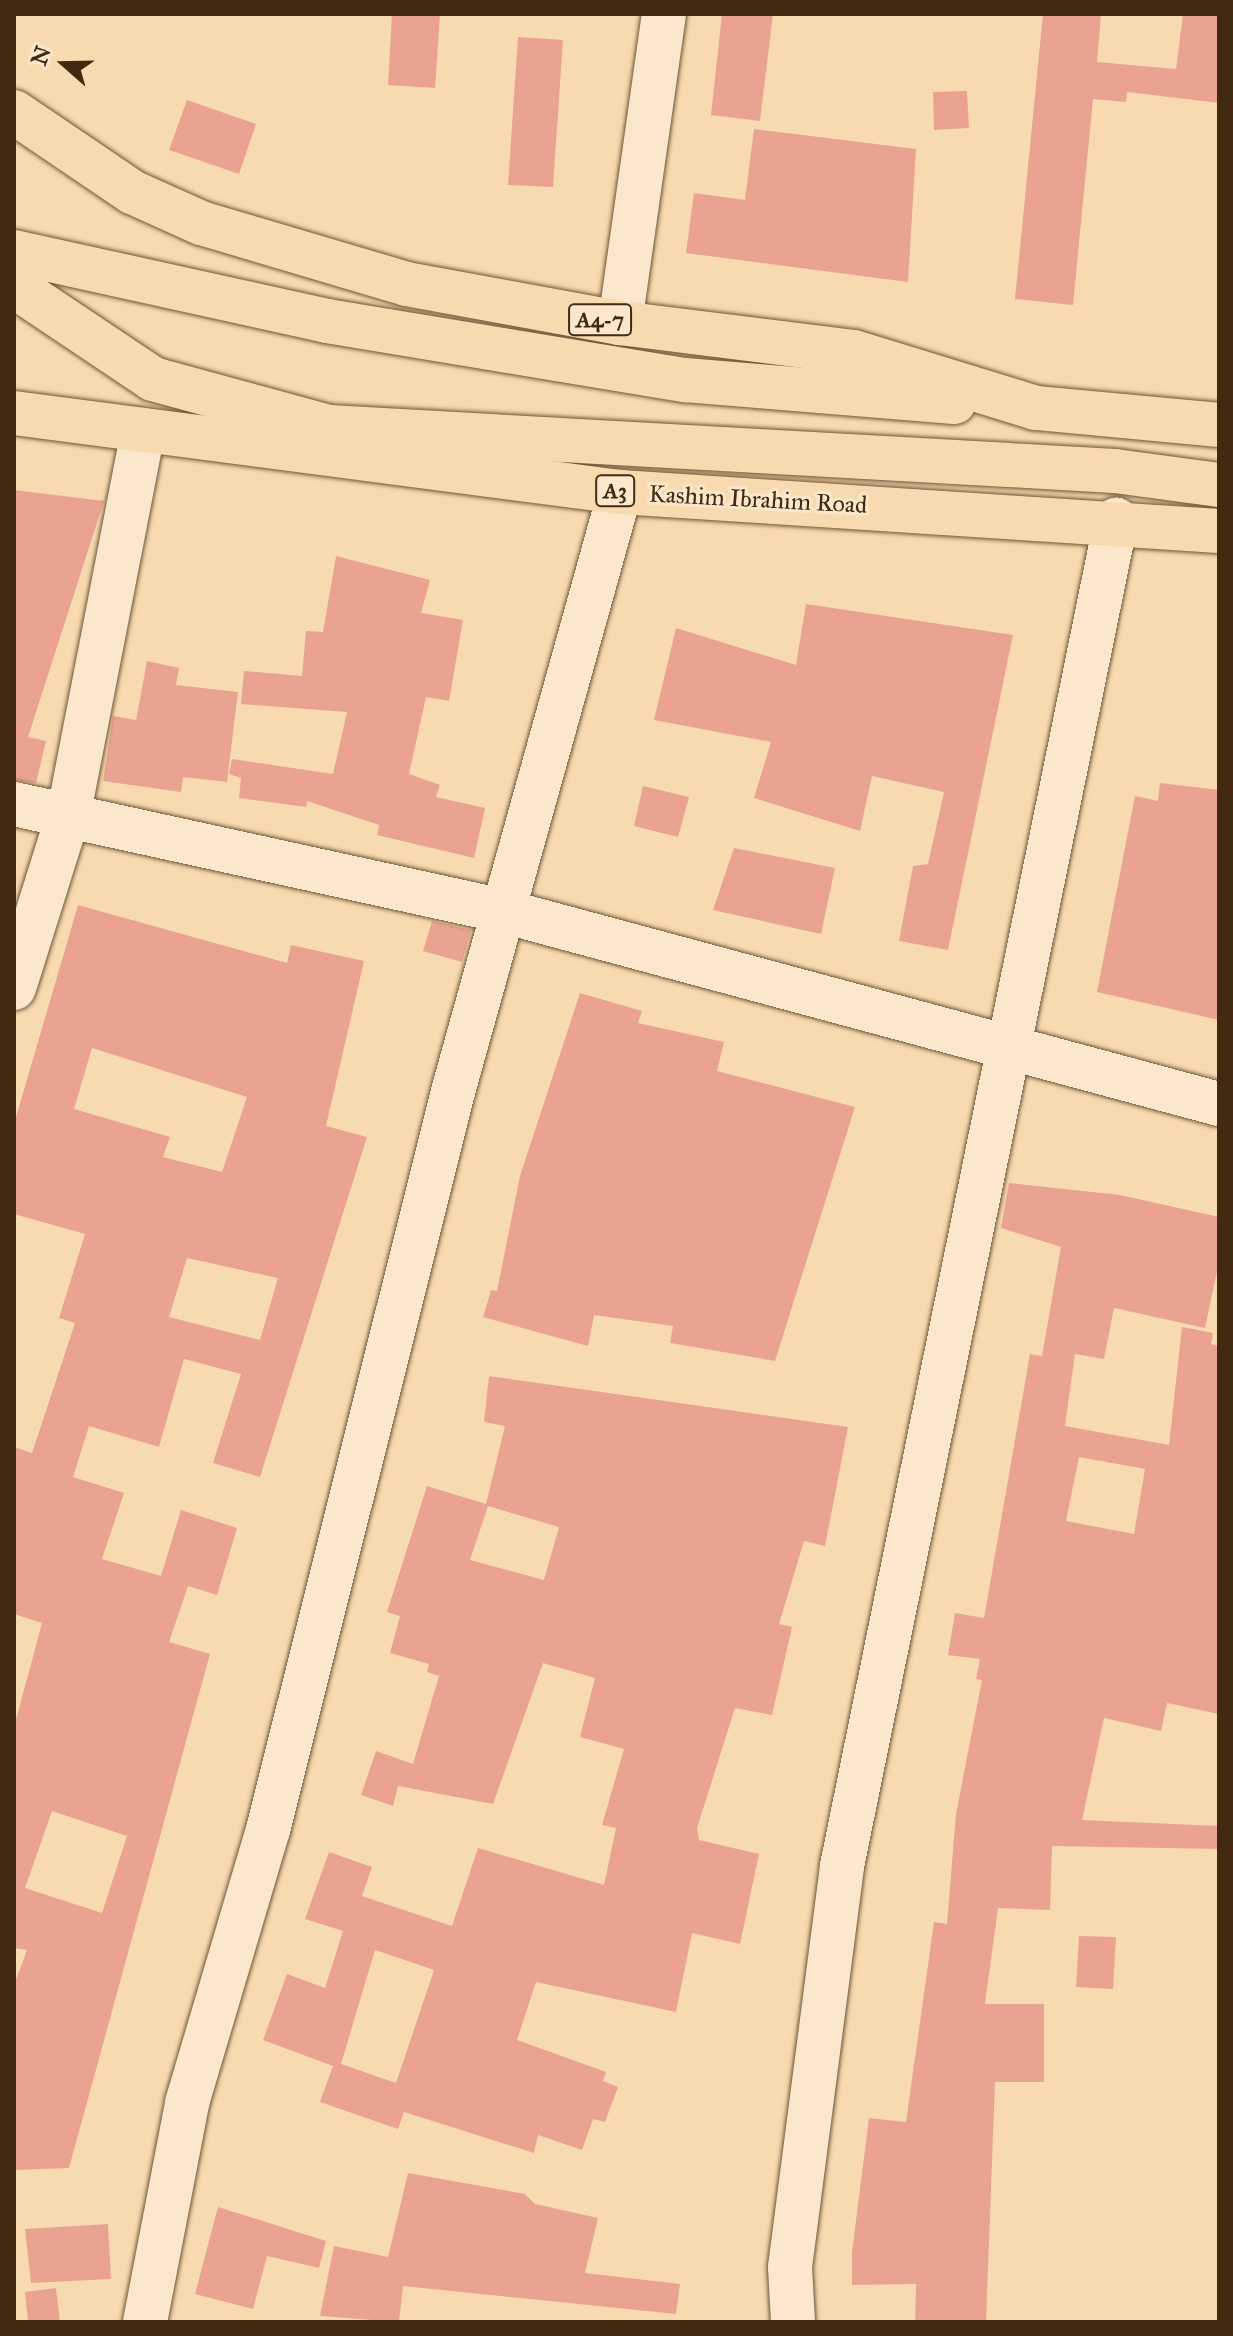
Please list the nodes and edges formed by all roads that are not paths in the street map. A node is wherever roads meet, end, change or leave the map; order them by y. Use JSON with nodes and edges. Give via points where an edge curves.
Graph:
{"nodes":[{"id":1,"x":664,"y":14,"type":"edge"},
{"id":2,"x":14,"y":112,"type":"edge"},
{"id":3,"x":14,"y":252,"type":"edge"},
{"id":4,"x":14,"y":286,"type":"edge"},
{"id":5,"x":620,"y":323,"type":"junction"},
{"id":6,"x":1036,"y":408,"type":"junction"},
{"id":7,"x":14,"y":413,"type":"edge"},
{"id":8,"x":1219,"y":425,"type":"edge"},
{"id":9,"x":143,"y":430,"type":"junction"},
{"id":10,"x":1219,"y":485,"type":"edge"},
{"id":11,"x":620,"y":492,"type":"junction"},
{"id":12,"x":1116,"y":520,"type":"junction"},
{"id":13,"x":1219,"y":531,"type":"edge"},
{"id":14,"x":14,"y":804,"type":"edge"},
{"id":15,"x":69,"y":812,"type":"junction"},
{"id":16,"x":503,"y":911,"type":"junction"},
{"id":17,"x":14,"y":988,"type":"edge"},
{"id":18,"x":1010,"y":1049,"type":"junction"},
{"id":19,"x":1219,"y":1104,"type":"edge"},
{"id":20,"x":145,"y":2322,"type":"edge"},
{"id":21,"x":793,"y":2322,"type":"edge"}],
"edges":[{"from":1,"to":5,"type":"street"},
{"from":2,"to":5,"type":"highway","number":"A4-7","via":[[132,192],[201,223],[407,284]]},
{"from":3,"to":6,"type":"highway","number":"A4-7","via":[[327,321],[685,380]]},
{"from":4,"to":10,"type":"highway","via":[[153,379],[329,427],[1115,471]]},
{"from":5,"to":6,"type":"highway","number":"A4-7","via":[[854,352]]},
{"from":6,"to":8,"type":"highway","number":"A4-7"},
{"from":7,"to":9,"type":"highway","name":"Kashim Ibrahim Road","number":"A3"},
{"from":9,"to":11,"type":"highway","name":"Kashim Ibrahim Road","number":"A3"},
{"from":9,"to":15,"type":"street"},
{"from":11,"to":12,"type":"highway","name":"Kashim Ibrahim Road","number":"A3"},
{"from":11,"to":16,"type":"street"},
{"from":12,"to":13,"type":"highway","name":"Kashim Ibrahim Road","number":"A3"},
{"from":12,"to":18,"type":"street"},
{"from":14,"to":15,"type":"street"},
{"from":15,"to":16,"type":"street"},
{"from":15,"to":17,"type":"street"},
{"from":16,"to":18,"type":"street"},
{"from":16,"to":20,"type":"street","via":[[268,1830],[187,2103]]},
{"from":18,"to":19,"type":"street"},
{"from":18,"to":21,"type":"street","via":[[842,1866],[790,2267]]}]}
